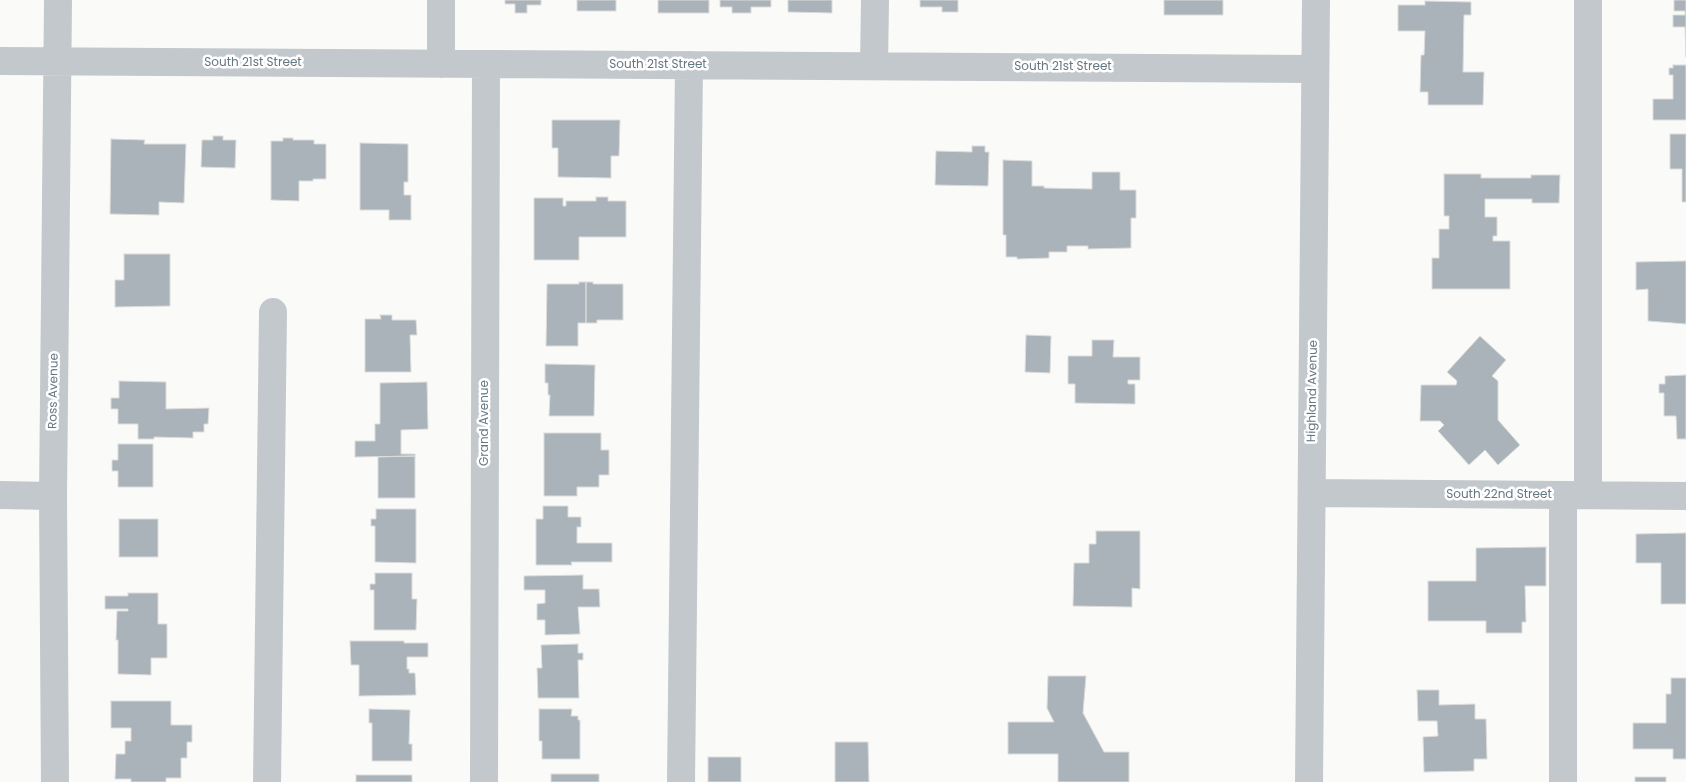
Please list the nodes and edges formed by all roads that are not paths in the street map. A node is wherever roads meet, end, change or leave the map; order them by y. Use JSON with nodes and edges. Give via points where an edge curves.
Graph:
{"nodes":[{"id":1,"x":58,"y":0,"type":"edge"},
{"id":2,"x":441,"y":0,"type":"edge"},
{"id":3,"x":875,"y":0,"type":"edge"},
{"id":4,"x":1316,"y":0,"type":"edge"},
{"id":5,"x":1588,"y":0,"type":"edge"},
{"id":6,"x":0,"y":61,"type":"edge"},
{"id":7,"x":59,"y":62,"type":"junction"},
{"id":8,"x":441,"y":64,"type":"junction"},
{"id":9,"x":486,"y":64,"type":"junction"},
{"id":10,"x":689,"y":65,"type":"junction"},
{"id":11,"x":874,"y":66,"type":"junction"},
{"id":12,"x":1316,"y":69,"type":"junction"},
{"id":13,"x":273,"y":312,"type":"dead end"},
{"id":14,"x":1312,"y":493,"type":"junction"},
{"id":15,"x":0,"y":495,"type":"edge"},
{"id":16,"x":1575,"y":495,"type":"junction"},
{"id":17,"x":52,"y":496,"type":"junction"},
{"id":18,"x":1686,"y":496,"type":"edge"},
{"id":19,"x":55,"y":782,"type":"edge"},
{"id":20,"x":266,"y":782,"type":"edge"},
{"id":21,"x":484,"y":782,"type":"edge"},
{"id":22,"x":681,"y":782,"type":"edge"},
{"id":23,"x":1309,"y":782,"type":"edge"},
{"id":24,"x":1563,"y":782,"type":"edge"}],
"edges":[{"from":1,"to":7,"type":"street","name":"Ross Avenue"},
{"from":2,"to":8,"type":"street"},
{"from":3,"to":11,"type":"street"},
{"from":4,"to":12,"type":"street","name":"Highland Avenue"},
{"from":5,"to":16,"type":"street"},
{"from":6,"to":7,"type":"street","name":"South 21st Street"},
{"from":7,"to":8,"type":"street","name":"South 21st Street"},
{"from":7,"to":17,"type":"street","name":"Ross Avenue"},
{"from":8,"to":9,"type":"street","name":"South 21st Street"},
{"from":9,"to":10,"type":"street","name":"South 21st Street"},
{"from":9,"to":21,"type":"street","name":"Grand Avenue"},
{"from":10,"to":11,"type":"street","name":"South 21st Street"},
{"from":10,"to":22,"type":"street"},
{"from":11,"to":12,"type":"street","name":"South 21st Street"},
{"from":12,"to":14,"type":"street","name":"Highland Avenue"},
{"from":13,"to":20,"type":"street"},
{"from":14,"to":16,"type":"street","name":"South 22nd Street"},
{"from":14,"to":23,"type":"street","name":"Highland Avenue"},
{"from":15,"to":17,"type":"street"},
{"from":16,"to":18,"type":"street","name":"South 22nd Street"},
{"from":16,"to":24,"type":"street"},
{"from":17,"to":19,"type":"street","name":"Ross Avenue"}]}
